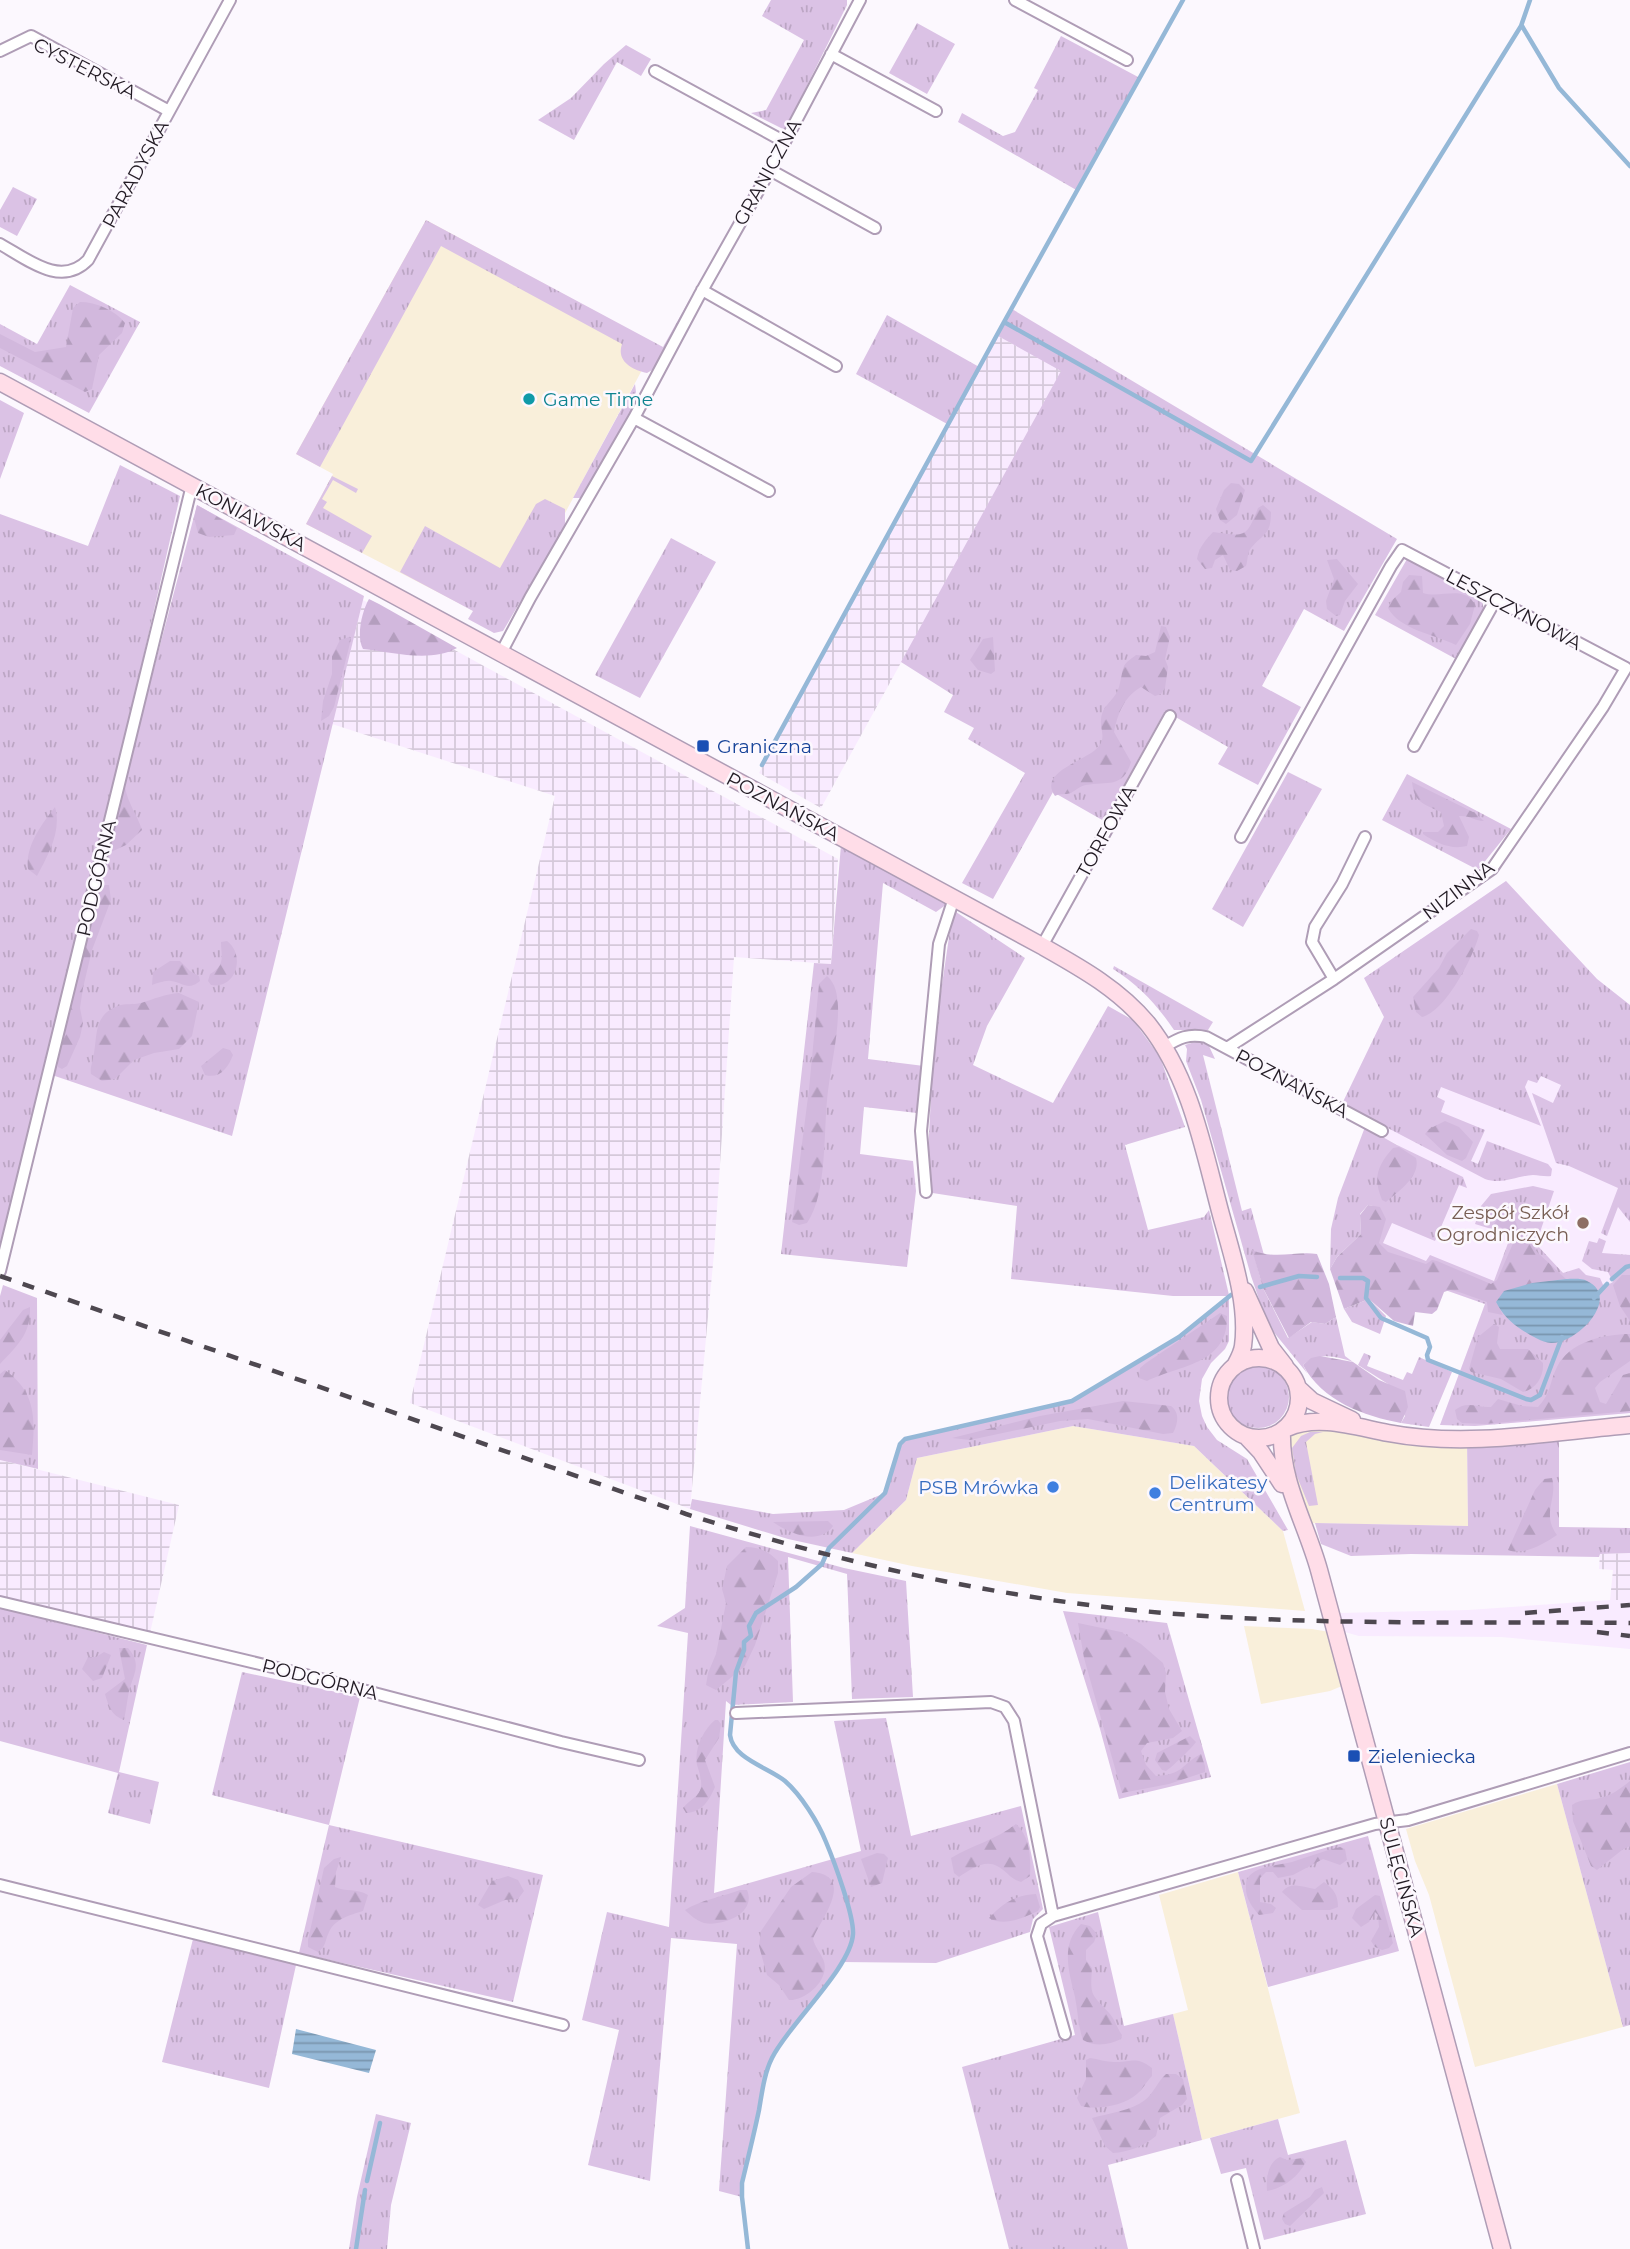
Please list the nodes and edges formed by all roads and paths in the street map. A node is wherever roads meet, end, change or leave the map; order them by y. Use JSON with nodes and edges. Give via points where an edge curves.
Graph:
{"nodes":[{"id":1,"x":230,"y":0,"type":"edge"},
{"id":2,"x":860,"y":0,"type":"edge"},
{"id":3,"x":1015,"y":0,"type":"edge"},
{"id":4,"x":0,"y":51,"type":"edge"},
{"id":5,"x":831,"y":54,"type":"junction"},
{"id":6,"x":1126,"y":60,"type":"dead end"},
{"id":7,"x":655,"y":71,"type":"dead end"},
{"id":8,"x":169,"y":111,"type":"junction"},
{"id":9,"x":936,"y":111,"type":"dead end"},
{"id":10,"x":785,"y":142,"type":"junction"},
{"id":11,"x":770,"y":170,"type":"junction"},
{"id":12,"x":875,"y":229,"type":"dead end"},
{"id":13,"x":0,"y":244,"type":"edge"},
{"id":14,"x":702,"y":290,"type":"junction"},
{"id":15,"x":836,"y":366,"type":"dead end"},
{"id":16,"x":0,"y":382,"type":"edge"},
{"id":17,"x":634,"y":418,"type":"junction"},
{"id":18,"x":192,"y":485,"type":"junction"},
{"id":19,"x":769,"y":491,"type":"dead end"},
{"id":20,"x":1496,"y":599,"type":"junction"},
{"id":21,"x":501,"y":653,"type":"junction"},
{"id":22,"x":1626,"y":668,"type":"joint"},
{"id":23,"x":1170,"y":716,"type":"dead end"},
{"id":24,"x":1414,"y":746,"type":"dead end"},
{"id":25,"x":1241,"y":837,"type":"dead end"},
{"id":26,"x":1365,"y":837,"type":"dead end"},
{"id":27,"x":954,"y":898,"type":"junction"},
{"id":28,"x":1042,"y":946,"type":"junction"},
{"id":29,"x":1334,"y":979,"type":"junction"},
{"id":30,"x":1164,"y":1047,"type":"junction"},
{"id":31,"x":1227,"y":1048,"type":"junction"},
{"id":32,"x":1382,"y":1131,"type":"dead end"},
{"id":33,"x":926,"y":1192,"type":"dead end"},
{"id":34,"x":0,"y":1270,"type":"edge"},
{"id":35,"x":1236,"y":1271,"type":"junction"},
{"id":36,"x":1235,"y":1366,"type":"junction"},
{"id":37,"x":1288,"y":1371,"type":"junction"},
{"id":38,"x":1299,"y":1389,"type":"junction"},
{"id":39,"x":1630,"y":1425,"type":"edge"},
{"id":40,"x":1285,"y":1430,"type":"junction"},
{"id":41,"x":1390,"y":1433,"type":"junction"},
{"id":42,"x":1246,"y":1436,"type":"junction"},
{"id":43,"x":1296,"y":1507,"type":"junction"},
{"id":44,"x":0,"y":1602,"type":"edge"},
{"id":45,"x":736,"y":1713,"type":"dead end"},
{"id":46,"x":1630,"y":1753,"type":"edge"},
{"id":47,"x":639,"y":1760,"type":"dead end"},
{"id":48,"x":1387,"y":1823,"type":"junction"},
{"id":49,"x":0,"y":1885,"type":"edge"},
{"id":50,"x":1053,"y":1916,"type":"junction"},
{"id":51,"x":563,"y":2025,"type":"dead end"},
{"id":52,"x":1065,"y":2034,"type":"dead end"},
{"id":53,"x":1237,"y":2180,"type":"dead end"},
{"id":54,"x":1254,"y":2249,"type":"edge"},
{"id":55,"x":1502,"y":2249,"type":"edge"}],
"edges":[{"from":1,"to":8,"type":"street","name":"PARADYSKA"},
{"from":2,"to":5,"type":"street","name":"GRANICZNA"},
{"from":3,"to":6,"type":"street"},
{"from":4,"to":8,"type":"street","name":"CYSTERSKA","via":[[32,36]]},
{"from":5,"to":9,"type":"street"},
{"from":5,"to":10,"type":"street","name":"GRANICZNA"},
{"from":7,"to":10,"type":"street"},
{"from":8,"to":13,"type":"street","name":"PARADYSKA","via":[[84,264],[72,271],[55,272]]},
{"from":10,"to":11,"type":"street","name":"GRANICZNA"},
{"from":11,"to":12,"type":"street"},
{"from":11,"to":14,"type":"street","name":"GRANICZNA"},
{"from":14,"to":15,"type":"street"},
{"from":14,"to":17,"type":"street","name":"GRANICZNA"},
{"from":16,"to":18,"type":"main road","name":"KONIAWSKA"},
{"from":17,"to":19,"type":"street"},
{"from":17,"to":21,"type":"street","name":"GRANICZNA"},
{"from":18,"to":21,"type":"main road","name":"KONIAWSKA"},
{"from":18,"to":34,"type":"street","name":"PODGÓRNA"},
{"from":20,"to":22,"type":"street","name":"LESZCZYNOWA"},
{"from":20,"to":24,"type":"street"},
{"from":20,"to":25,"type":"street","name":"LESZCZYNOWA","via":[[1402,550]]},
{"from":21,"to":27,"type":"main road","name":"POZNAŃSKA"},
{"from":22,"to":29,"type":"street","name":"NIZINNA","via":[[1492,869]]},
{"from":23,"to":28,"type":"street","name":"TORFOWA"},
{"from":26,"to":29,"type":"street","via":[[1315,927],[1312,942]]},
{"from":27,"to":28,"type":"main road","name":"POZNAŃSKA"},
{"from":27,"to":33,"type":"street","via":[[939,944],[921,1131]]},
{"from":28,"to":30,"type":"main road","name":"POZNAŃSKA","via":[[1117,993]]},
{"from":29,"to":31,"type":"street","name":"NIZINNA"},
{"from":30,"to":31,"type":"street","name":"POZNAŃSKA","via":[[1191,1035]]},
{"from":30,"to":35,"type":"main road","name":"POZNAŃSKA","via":[[1191,1108]]},
{"from":31,"to":32,"type":"street","name":"POZNAŃSKA"},
{"from":35,"to":36,"type":"main road","name":"POZNAŃSKA","via":[[1244,1328],[1243,1349]]},
{"from":35,"to":37,"type":"main road","name":"POZNAŃSKA","via":[[1271,1348]]},
{"from":36,"to":37,"type":"main road","via":[[1264,1359]]},
{"from":36,"to":42,"type":"main road","via":[[1222,1383],[1219,1402],[1229,1425]]},
{"from":37,"to":38,"type":"main road"},
{"from":38,"to":40,"type":"main road","via":[[1299,1411]]},
{"from":38,"to":41,"type":"main road","via":[[1327,1409]]},
{"from":39,"to":41,"type":"main road","via":[[1461,1440]]},
{"from":40,"to":41,"type":"main road","via":[[1308,1422]]},
{"from":40,"to":42,"type":"main road","via":[[1271,1436]]},
{"from":40,"to":43,"type":"main road","name":"SULĘCIŃSKA","via":[[1283,1463]]},
{"from":42,"to":43,"type":"main road","name":"SULĘCIŃSKA","via":[[1273,1468]]},
{"from":43,"to":48,"type":"main road","name":"SULĘCIŃSKA","via":[[1320,1570]]},
{"from":44,"to":47,"type":"street","name":"PODGÓRNA"},
{"from":45,"to":50,"type":"street","via":[[990,1702],[1005,1707],[1014,1721]]},
{"from":46,"to":48,"type":"street"},
{"from":48,"to":50,"type":"street"},
{"from":48,"to":55,"type":"main road","name":"SULĘCIŃSKA"},
{"from":49,"to":51,"type":"street"},
{"from":50,"to":52,"type":"street","via":[[1041,1924],[1037,1936]]},
{"from":53,"to":54,"type":"street"}]}
